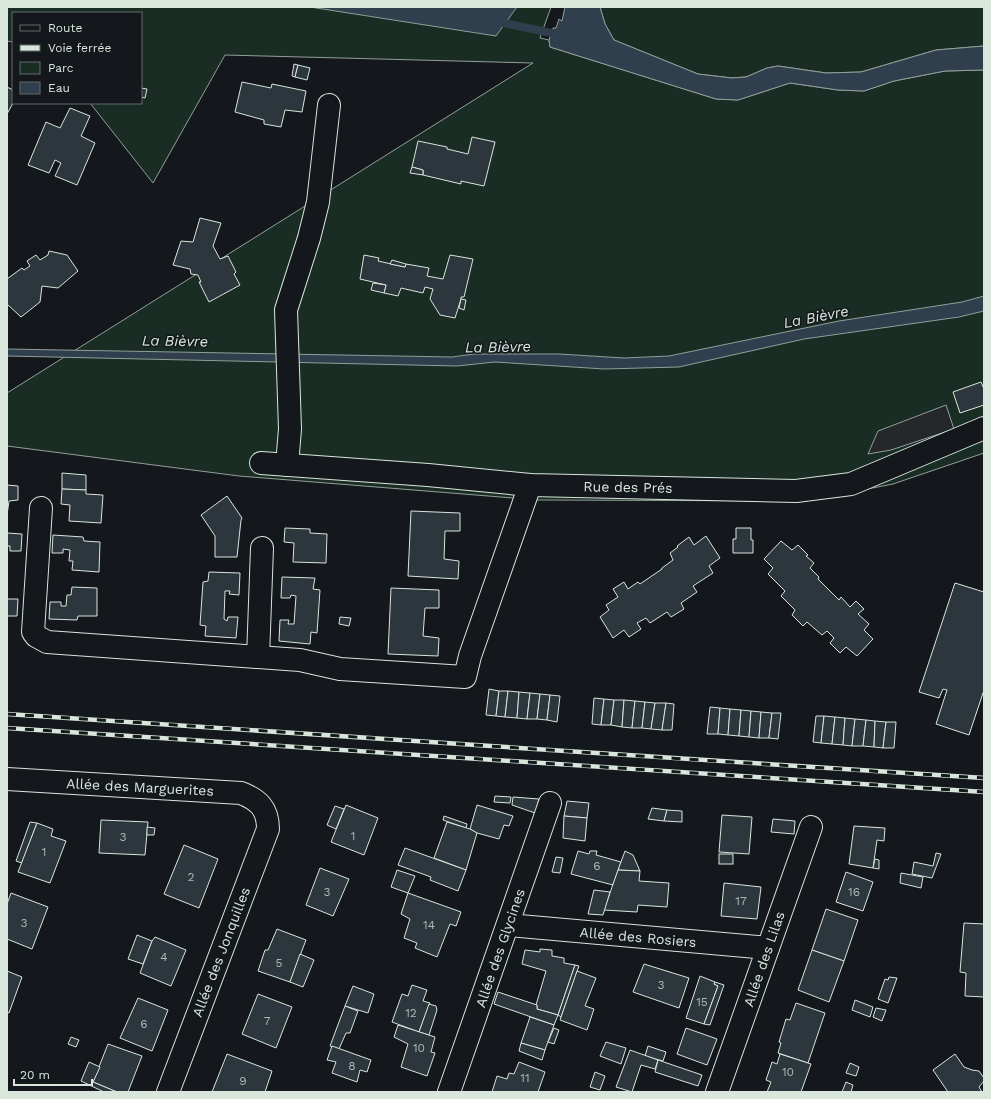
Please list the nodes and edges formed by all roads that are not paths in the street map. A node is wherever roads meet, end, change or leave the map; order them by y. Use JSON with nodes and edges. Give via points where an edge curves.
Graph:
{"nodes":[{"id":1,"x":329,"y":105,"type":"dead end"},
{"id":2,"x":984,"y":428,"type":"edge"},
{"id":3,"x":261,"y":464,"type":"dead end"},
{"id":4,"x":286,"y":465,"type":"junction"},
{"id":5,"x":530,"y":485,"type":"junction"},
{"id":6,"x":41,"y":508,"type":"dead end"},
{"id":7,"x":262,"y":548,"type":"dead end"},
{"id":8,"x":258,"y":657,"type":"junction"},
{"id":9,"x":7,"y":779,"type":"edge"},
{"id":10,"x":550,"y":803,"type":"dead end"},
{"id":11,"x":266,"y":812,"type":"joint"},
{"id":12,"x":811,"y":827,"type":"dead end"},
{"id":13,"x":508,"y":925,"type":"junction"},
{"id":14,"x":768,"y":948,"type":"junction"},
{"id":15,"x":168,"y":1092,"type":"edge"},
{"id":16,"x":450,"y":1092,"type":"edge"},
{"id":17,"x":717,"y":1092,"type":"edge"}],
"edges":[{"from":1,"to":4,"type":"street","via":[[318,202],[286,310],[290,429]]},
{"from":2,"to":5,"type":"street","name":"Rue des Prés","via":[[851,484],[796,491]]},
{"from":3,"to":4,"type":"street","name":"Rue des Prés"},
{"from":4,"to":5,"type":"street","name":"Rue des Prés"},
{"from":5,"to":8,"type":"street","via":[[464,676],[340,669],[300,660]]},
{"from":6,"to":8,"type":"street","via":[[33,632],[36,636],[48,642]]},
{"from":7,"to":8,"type":"street"},
{"from":9,"to":11,"type":"street","name":"Allée des Marguerites","via":[[242,793],[252,797]]},
{"from":10,"to":13,"type":"street","name":"Allée des Glycines"},
{"from":11,"to":15,"type":"street","name":"Allée des Jonquilles","via":[[268,829]]},
{"from":12,"to":14,"type":"street","name":"Allée des Lilas"},
{"from":13,"to":14,"type":"street","name":"Allée des Rosiers"},
{"from":13,"to":16,"type":"street","name":"Allée des Glycines"},
{"from":14,"to":17,"type":"street","name":"Allée des Lilas"}]}
